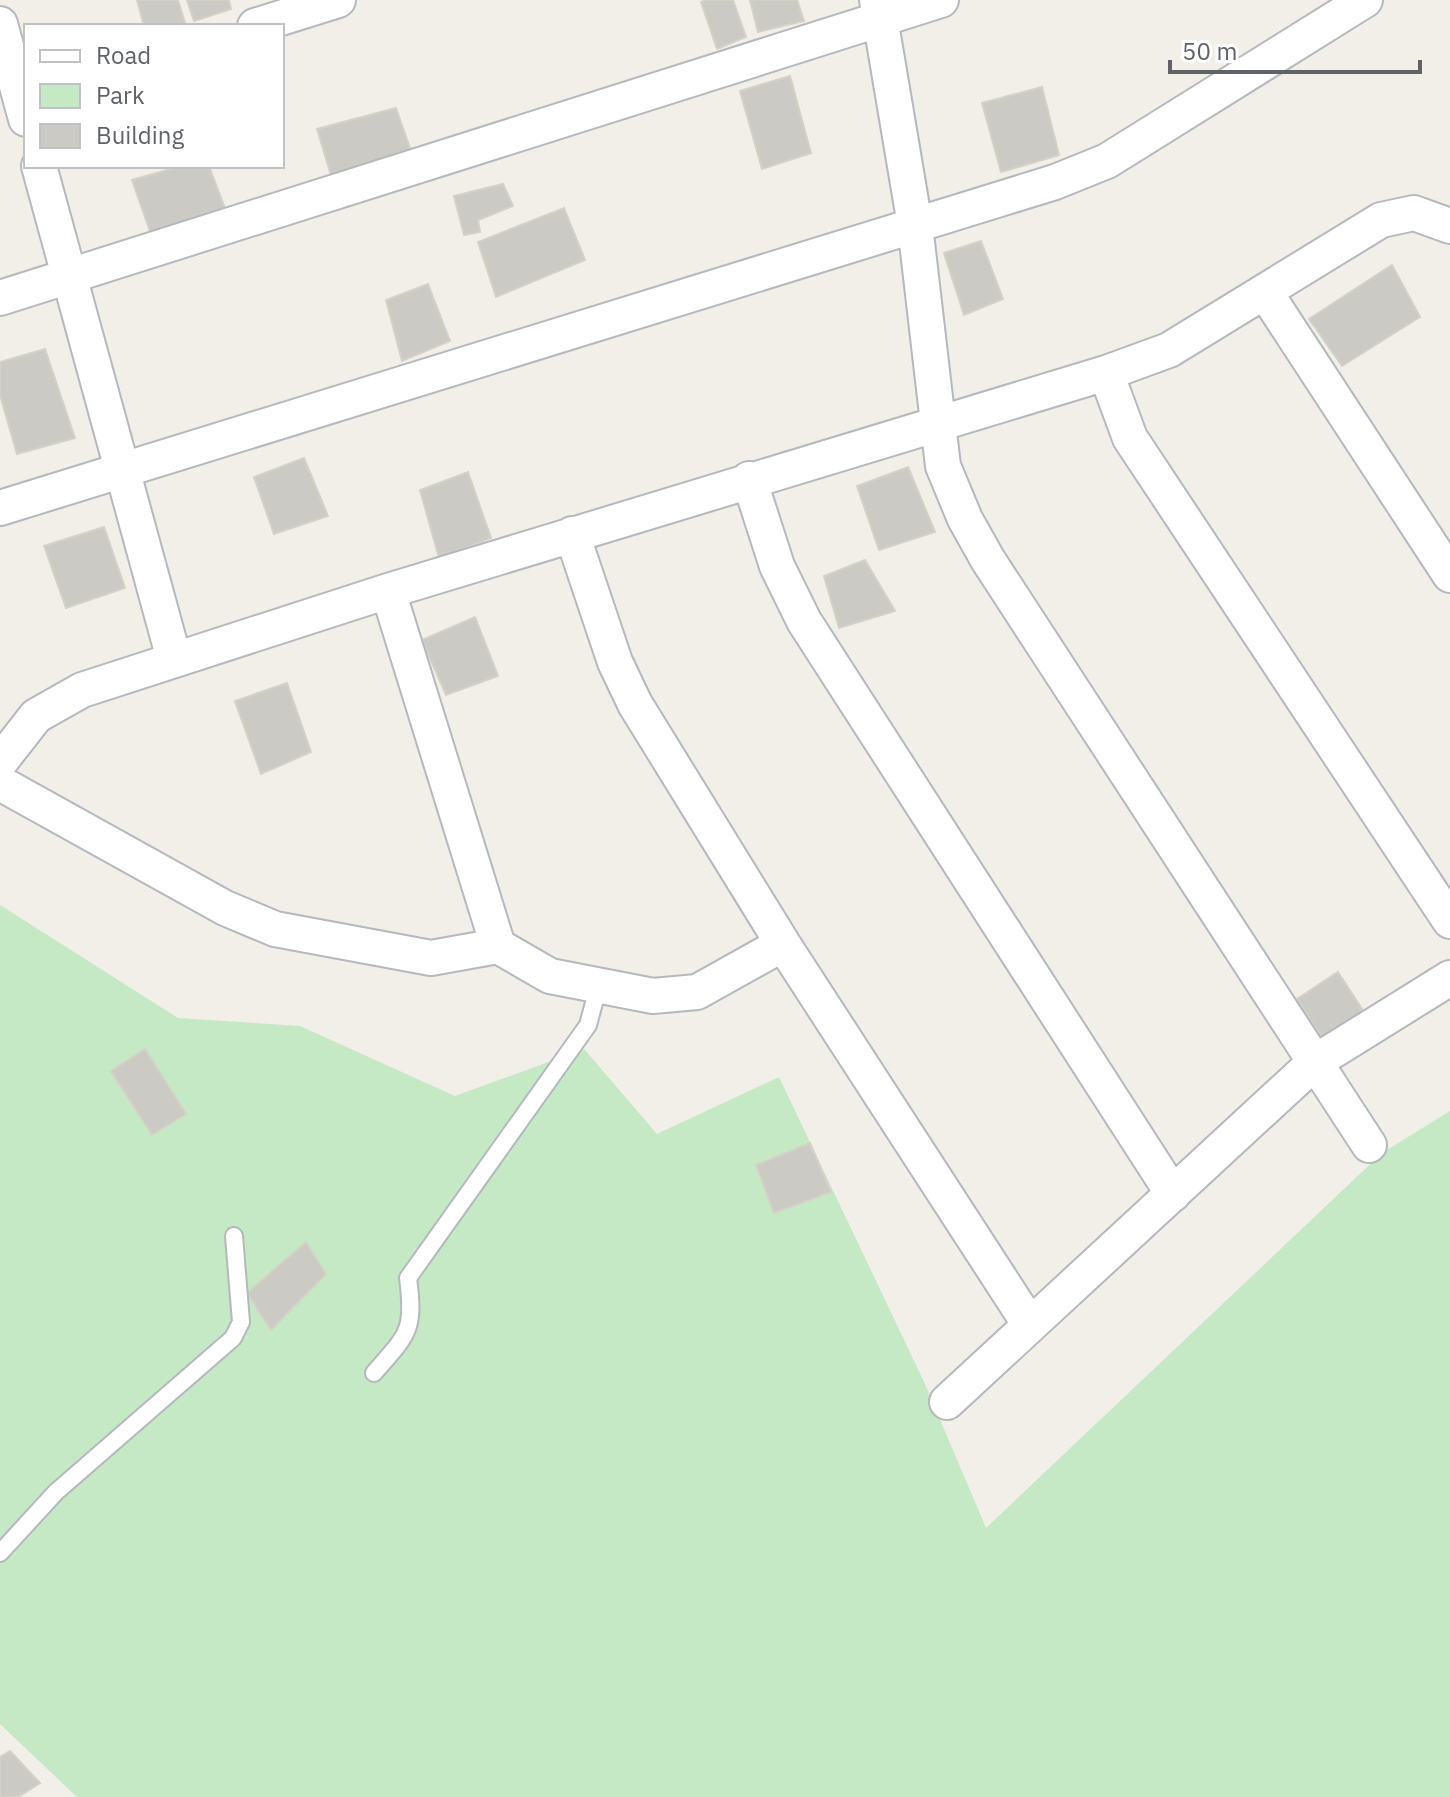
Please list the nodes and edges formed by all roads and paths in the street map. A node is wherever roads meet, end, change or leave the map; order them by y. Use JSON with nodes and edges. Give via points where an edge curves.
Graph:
{"nodes":[{"id":1,"x":338,"y":0,"type":"edge"},
{"id":2,"x":941,"y":0,"type":"edge"},
{"id":3,"x":1365,"y":0,"type":"edge"},
{"id":4,"x":879,"y":10,"type":"edge"},
{"id":5,"x":0,"y":24,"type":"edge"},
{"id":6,"x":261,"y":24,"type":"edge"},
{"id":7,"x":18,"y":105,"type":"edge"},
{"id":8,"x":40,"y":168,"type":"edge"},
{"id":9,"x":915,"y":225,"type":"junction"},
{"id":10,"x":1450,"y":226,"type":"edge"},
{"id":11,"x":70,"y":277,"type":"junction"},
{"id":12,"x":1265,"y":292,"type":"junction"},
{"id":13,"x":0,"y":298,"type":"edge"},
{"id":14,"x":1106,"y":373,"type":"junction"},
{"id":15,"x":937,"y":425,"type":"junction"},
{"id":16,"x":123,"y":470,"type":"junction"},
{"id":17,"x":749,"y":479,"type":"junction"},
{"id":18,"x":0,"y":508,"type":"edge"},
{"id":19,"x":572,"y":534,"type":"junction"},
{"id":20,"x":1450,"y":575,"type":"edge"},
{"id":21,"x":388,"y":591,"type":"junction"},
{"id":22,"x":174,"y":659,"type":"junction"},
{"id":23,"x":0,"y":762,"type":"edge"},
{"id":24,"x":0,"y":783,"type":"edge"},
{"id":25,"x":1450,"y":921,"type":"edge"},
{"id":26,"x":783,"y":944,"type":"junction"},
{"id":27,"x":498,"y":946,"type":"junction"},
{"id":28,"x":1450,"y":978,"type":"edge"},
{"id":29,"x":598,"y":988,"type":"junction"},
{"id":30,"x":1315,"y":1062,"type":"junction"},
{"id":31,"x":1369,"y":1145,"type":"dead end"},
{"id":32,"x":1173,"y":1194,"type":"junction"},
{"id":33,"x":234,"y":1236,"type":"dead end"},
{"id":34,"x":1030,"y":1325,"type":"junction"},
{"id":35,"x":374,"y":1373,"type":"dead end"},
{"id":36,"x":947,"y":1402,"type":"dead end"},
{"id":37,"x":0,"y":1553,"type":"edge"}],
"edges":[{"from":1,"to":6,"type":"street"},
{"from":2,"to":4,"type":"street"},
{"from":3,"to":9,"type":"street","via":[[1107,161]]},
{"from":4,"to":9,"type":"street"},
{"from":4,"to":11,"type":"street"},
{"from":5,"to":7,"type":"street"},
{"from":8,"to":11,"type":"street"},
{"from":9,"to":15,"type":"street"},
{"from":9,"to":16,"type":"street"},
{"from":10,"to":12,"type":"street","via":[[1414,213],[1381,220]]},
{"from":11,"to":13,"type":"street"},
{"from":11,"to":16,"type":"street"},
{"from":12,"to":14,"type":"street","via":[[1169,350]]},
{"from":12,"to":20,"type":"street"},
{"from":14,"to":15,"type":"street"},
{"from":14,"to":25,"type":"street","via":[[1130,438]]},
{"from":15,"to":17,"type":"street"},
{"from":15,"to":30,"type":"street","via":[[943,466],[988,560]]},
{"from":16,"to":18,"type":"street"},
{"from":16,"to":22,"type":"street"},
{"from":17,"to":19,"type":"street"},
{"from":17,"to":32,"type":"street","via":[[777,566],[804,621]]},
{"from":19,"to":21,"type":"street"},
{"from":19,"to":26,"type":"street","via":[[615,662],[635,704]]},
{"from":21,"to":22,"type":"street"},
{"from":21,"to":27,"type":"street"},
{"from":22,"to":23,"type":"street","via":[[59,701],[36,716]]},
{"from":24,"to":27,"type":"street","via":[[225,908],[275,929],[431,958]]},
{"from":26,"to":29,"type":"street","via":[[697,992],[653,996]]},
{"from":26,"to":34,"type":"street"},
{"from":27,"to":29,"type":"street","via":[[550,976]]},
{"from":28,"to":30,"type":"street"},
{"from":29,"to":35,"type":"lane","via":[[588,1025],[408,1278],[408,1335]]},
{"from":30,"to":31,"type":"street"},
{"from":30,"to":32,"type":"street"},
{"from":32,"to":34,"type":"street"},
{"from":33,"to":37,"type":"lane","via":[[241,1322],[233,1338],[56,1492]]},
{"from":34,"to":36,"type":"street"}]}
